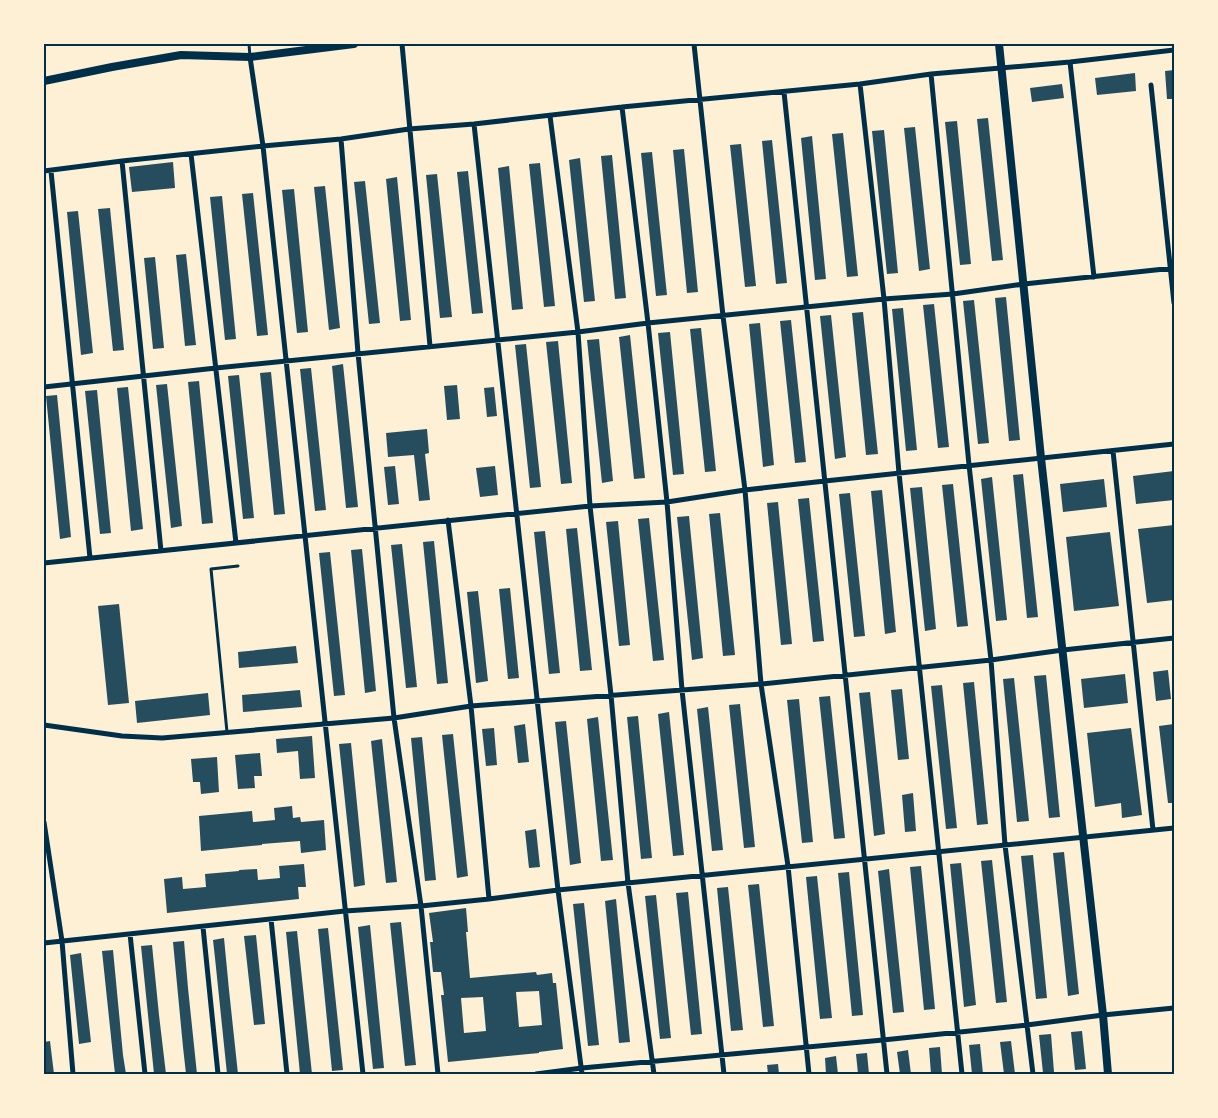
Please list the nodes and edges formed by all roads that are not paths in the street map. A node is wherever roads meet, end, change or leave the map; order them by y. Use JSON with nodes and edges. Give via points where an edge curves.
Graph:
{"nodes":[{"id":1,"x":249,"y":44,"type":"edge"},
{"id":2,"x":354,"y":44,"type":"edge"},
{"id":3,"x":402,"y":44,"type":"edge"},
{"id":4,"x":694,"y":44,"type":"edge"},
{"id":5,"x":998,"y":44,"type":"edge"},
{"id":6,"x":1174,"y":50,"type":"edge"},
{"id":7,"x":250,"y":57,"type":"junction"},
{"id":8,"x":1070,"y":62,"type":"junction"},
{"id":9,"x":1000,"y":68,"type":"junction"},
{"id":10,"x":931,"y":74,"type":"junction"},
{"id":11,"x":44,"y":81,"type":"edge"},
{"id":12,"x":860,"y":84,"type":"junction"},
{"id":13,"x":1151,"y":85,"type":"dead end"},
{"id":14,"x":784,"y":92,"type":"junction"},
{"id":15,"x":700,"y":100,"type":"junction"},
{"id":16,"x":622,"y":107,"type":"junction"},
{"id":17,"x":550,"y":116,"type":"junction"},
{"id":18,"x":474,"y":124,"type":"junction"},
{"id":19,"x":409,"y":129,"type":"junction"},
{"id":20,"x":341,"y":139,"type":"junction"},
{"id":21,"x":263,"y":146,"type":"junction"},
{"id":22,"x":191,"y":154,"type":"junction"},
{"id":23,"x":122,"y":161,"type":"junction"},
{"id":24,"x":44,"y":171,"type":"edge"},
{"id":25,"x":51,"y":171,"type":"junction"},
{"id":26,"x":1172,"y":268,"type":"edge"},
{"id":27,"x":1094,"y":277,"type":"junction"},
{"id":28,"x":1024,"y":284,"type":"junction"},
{"id":29,"x":952,"y":294,"type":"junction"},
{"id":30,"x":884,"y":299,"type":"junction"},
{"id":31,"x":1174,"y":303,"type":"edge"},
{"id":32,"x":806,"y":308,"type":"junction"},
{"id":33,"x":723,"y":316,"type":"junction"},
{"id":34,"x":648,"y":323,"type":"junction"},
{"id":35,"x":578,"y":332,"type":"junction"},
{"id":36,"x":498,"y":339,"type":"junction"},
{"id":37,"x":430,"y":346,"type":"junction"},
{"id":38,"x":358,"y":353,"type":"junction"},
{"id":39,"x":286,"y":361,"type":"junction"},
{"id":40,"x":216,"y":368,"type":"junction"},
{"id":41,"x":144,"y":376,"type":"junction"},
{"id":42,"x":73,"y":384,"type":"junction"},
{"id":43,"x":44,"y":387,"type":"edge"},
{"id":44,"x":1174,"y":444,"type":"edge"},
{"id":45,"x":1113,"y":451,"type":"junction"},
{"id":46,"x":1041,"y":458,"type":"junction"},
{"id":47,"x":969,"y":465,"type":"junction"},
{"id":48,"x":898,"y":473,"type":"junction"},
{"id":49,"x":825,"y":481,"type":"junction"},
{"id":50,"x":745,"y":490,"type":"junction"},
{"id":51,"x":667,"y":502,"type":"junction"},
{"id":52,"x":590,"y":506,"type":"junction"},
{"id":53,"x":517,"y":513,"type":"junction"},
{"id":54,"x":448,"y":520,"type":"junction"},
{"id":55,"x":376,"y":528,"type":"junction"},
{"id":56,"x":305,"y":535,"type":"junction"},
{"id":57,"x":236,"y":542,"type":"junction"},
{"id":58,"x":161,"y":551,"type":"junction"},
{"id":59,"x":90,"y":558,"type":"junction"},
{"id":60,"x":44,"y":563,"type":"edge"},
{"id":61,"x":238,"y":566,"type":"dead end"},
{"id":62,"x":1174,"y":638,"type":"edge"},
{"id":63,"x":1133,"y":642,"type":"junction"},
{"id":64,"x":1063,"y":650,"type":"junction"},
{"id":65,"x":991,"y":660,"type":"junction"},
{"id":66,"x":919,"y":667,"type":"junction"},
{"id":67,"x":845,"y":675,"type":"junction"},
{"id":68,"x":761,"y":684,"type":"junction"},
{"id":69,"x":682,"y":690,"type":"junction"},
{"id":70,"x":611,"y":695,"type":"junction"},
{"id":71,"x":538,"y":702,"type":"junction"},
{"id":72,"x":471,"y":706,"type":"junction"},
{"id":73,"x":394,"y":718,"type":"junction"},
{"id":74,"x":325,"y":724,"type":"junction"},
{"id":75,"x":44,"y":725,"type":"edge"},
{"id":76,"x":227,"y":732,"type":"junction"},
{"id":77,"x":44,"y":822,"type":"edge"},
{"id":78,"x":1174,"y":828,"type":"edge"},
{"id":79,"x":1153,"y":830,"type":"junction"},
{"id":80,"x":1084,"y":837,"type":"junction"},
{"id":81,"x":1005,"y":845,"type":"junction"},
{"id":82,"x":939,"y":851,"type":"junction"},
{"id":83,"x":864,"y":859,"type":"junction"},
{"id":84,"x":788,"y":866,"type":"junction"},
{"id":85,"x":703,"y":876,"type":"junction"},
{"id":86,"x":628,"y":883,"type":"junction"},
{"id":87,"x":558,"y":890,"type":"junction"},
{"id":88,"x":489,"y":900,"type":"junction"},
{"id":89,"x":421,"y":906,"type":"junction"},
{"id":90,"x":345,"y":911,"type":"junction"},
{"id":91,"x":271,"y":919,"type":"junction"},
{"id":92,"x":204,"y":927,"type":"junction"},
{"id":93,"x":130,"y":934,"type":"junction"},
{"id":94,"x":62,"y":941,"type":"junction"},
{"id":95,"x":44,"y":943,"type":"edge"},
{"id":96,"x":1174,"y":1008,"type":"edge"},
{"id":97,"x":1104,"y":1015,"type":"junction"},
{"id":98,"x":1027,"y":1025,"type":"junction"},
{"id":99,"x":957,"y":1032,"type":"junction"},
{"id":100,"x":883,"y":1040,"type":"junction"},
{"id":101,"x":806,"y":1048,"type":"junction"},
{"id":102,"x":722,"y":1056,"type":"junction"},
{"id":103,"x":652,"y":1062,"type":"junction"},
{"id":104,"x":582,"y":1071,"type":"edge"},
{"id":105,"x":73,"y":1074,"type":"edge"},
{"id":106,"x":145,"y":1074,"type":"edge"},
{"id":107,"x":218,"y":1074,"type":"edge"},
{"id":108,"x":287,"y":1074,"type":"edge"},
{"id":109,"x":363,"y":1074,"type":"edge"},
{"id":110,"x":438,"y":1074,"type":"edge"},
{"id":111,"x":536,"y":1074,"type":"edge"},
{"id":112,"x":654,"y":1074,"type":"edge"},
{"id":113,"x":724,"y":1074,"type":"edge"},
{"id":114,"x":809,"y":1074,"type":"edge"},
{"id":115,"x":887,"y":1074,"type":"edge"},
{"id":116,"x":962,"y":1074,"type":"edge"},
{"id":117,"x":1033,"y":1074,"type":"edge"},
{"id":118,"x":1108,"y":1074,"type":"edge"}],
"edges":[{"from":1,"to":7,"type":"lane"},
{"from":2,"to":7,"type":"street"},
{"from":3,"to":19,"type":"street"},
{"from":4,"to":15,"type":"street"},
{"from":5,"to":9,"type":"street"},
{"from":6,"to":8,"type":"street"},
{"from":7,"to":11,"type":"street","via":[[181,55]]},
{"from":7,"to":21,"type":"street"},
{"from":8,"to":9,"type":"street"},
{"from":8,"to":27,"type":"street"},
{"from":9,"to":10,"type":"street"},
{"from":9,"to":28,"type":"street"},
{"from":10,"to":12,"type":"street"},
{"from":10,"to":29,"type":"street"},
{"from":12,"to":14,"type":"street"},
{"from":12,"to":30,"type":"street"},
{"from":13,"to":26,"type":"street"},
{"from":14,"to":15,"type":"street"},
{"from":14,"to":32,"type":"street"},
{"from":15,"to":16,"type":"street"},
{"from":15,"to":33,"type":"street"},
{"from":16,"to":17,"type":"street"},
{"from":16,"to":34,"type":"street"},
{"from":17,"to":18,"type":"street"},
{"from":17,"to":35,"type":"street"},
{"from":18,"to":19,"type":"street"},
{"from":18,"to":36,"type":"street"},
{"from":19,"to":20,"type":"street"},
{"from":19,"to":37,"type":"street"},
{"from":20,"to":21,"type":"street"},
{"from":20,"to":38,"type":"street"},
{"from":21,"to":22,"type":"street"},
{"from":21,"to":39,"type":"street"},
{"from":22,"to":23,"type":"street"},
{"from":22,"to":40,"type":"street"},
{"from":23,"to":25,"type":"street"},
{"from":23,"to":41,"type":"street"},
{"from":24,"to":25,"type":"street"},
{"from":25,"to":42,"type":"street"},
{"from":26,"to":27,"type":"street"},
{"from":26,"to":31,"type":"street"},
{"from":27,"to":28,"type":"street"},
{"from":28,"to":29,"type":"street"},
{"from":28,"to":46,"type":"street"},
{"from":29,"to":30,"type":"street"},
{"from":29,"to":47,"type":"street"},
{"from":30,"to":32,"type":"street"},
{"from":30,"to":48,"type":"street"},
{"from":32,"to":33,"type":"street"},
{"from":32,"to":49,"type":"street"},
{"from":33,"to":34,"type":"street"},
{"from":33,"to":50,"type":"street"},
{"from":34,"to":35,"type":"street"},
{"from":34,"to":51,"type":"street"},
{"from":35,"to":36,"type":"street"},
{"from":35,"to":52,"type":"street"},
{"from":36,"to":37,"type":"street"},
{"from":36,"to":53,"type":"street"},
{"from":37,"to":38,"type":"street"},
{"from":38,"to":39,"type":"street"},
{"from":38,"to":55,"type":"street"},
{"from":39,"to":40,"type":"street"},
{"from":39,"to":56,"type":"street"},
{"from":40,"to":41,"type":"street"},
{"from":40,"to":57,"type":"street"},
{"from":41,"to":42,"type":"street"},
{"from":41,"to":58,"type":"street"},
{"from":42,"to":43,"type":"street"},
{"from":42,"to":59,"type":"street"},
{"from":44,"to":45,"type":"street"},
{"from":45,"to":46,"type":"street"},
{"from":45,"to":63,"type":"street"},
{"from":46,"to":47,"type":"street"},
{"from":46,"to":64,"type":"street"},
{"from":47,"to":48,"type":"street"},
{"from":47,"to":65,"type":"street"},
{"from":48,"to":49,"type":"street"},
{"from":48,"to":66,"type":"street"},
{"from":49,"to":50,"type":"street"},
{"from":49,"to":67,"type":"street"},
{"from":50,"to":51,"type":"street"},
{"from":50,"to":68,"type":"street"},
{"from":51,"to":52,"type":"street"},
{"from":51,"to":69,"type":"street"},
{"from":52,"to":53,"type":"street"},
{"from":52,"to":70,"type":"street"},
{"from":53,"to":54,"type":"street"},
{"from":53,"to":71,"type":"street"},
{"from":54,"to":55,"type":"street"},
{"from":54,"to":72,"type":"street"},
{"from":55,"to":56,"type":"street"},
{"from":55,"to":73,"type":"street"},
{"from":56,"to":57,"type":"street"},
{"from":56,"to":74,"type":"street"},
{"from":57,"to":58,"type":"street"},
{"from":58,"to":59,"type":"street"},
{"from":59,"to":60,"type":"street"},
{"from":61,"to":76,"type":"lane","via":[[211,569]]},
{"from":62,"to":63,"type":"street"},
{"from":63,"to":64,"type":"street"},
{"from":63,"to":79,"type":"street"},
{"from":64,"to":65,"type":"street"},
{"from":64,"to":80,"type":"street"},
{"from":65,"to":66,"type":"street"},
{"from":65,"to":81,"type":"street"},
{"from":66,"to":67,"type":"street"},
{"from":66,"to":82,"type":"street"},
{"from":67,"to":68,"type":"street"},
{"from":67,"to":83,"type":"street"},
{"from":68,"to":69,"type":"street"},
{"from":68,"to":84,"type":"street"},
{"from":69,"to":70,"type":"street"},
{"from":69,"to":85,"type":"street"},
{"from":70,"to":71,"type":"street"},
{"from":70,"to":86,"type":"street"},
{"from":71,"to":72,"type":"street"},
{"from":71,"to":87,"type":"street"},
{"from":72,"to":73,"type":"street"},
{"from":72,"to":88,"type":"street"},
{"from":73,"to":74,"type":"street"},
{"from":73,"to":89,"type":"street"},
{"from":74,"to":76,"type":"street"},
{"from":74,"to":90,"type":"street"},
{"from":75,"to":76,"type":"street","via":[[143,738]]},
{"from":77,"to":94,"type":"street"},
{"from":78,"to":79,"type":"street"},
{"from":79,"to":80,"type":"street"},
{"from":80,"to":81,"type":"street"},
{"from":80,"to":97,"type":"street"},
{"from":81,"to":82,"type":"street"},
{"from":81,"to":98,"type":"street"},
{"from":82,"to":83,"type":"street"},
{"from":82,"to":99,"type":"street"},
{"from":83,"to":84,"type":"street"},
{"from":83,"to":100,"type":"street"},
{"from":84,"to":85,"type":"street"},
{"from":84,"to":101,"type":"street"},
{"from":85,"to":86,"type":"street"},
{"from":85,"to":102,"type":"street"},
{"from":86,"to":87,"type":"street"},
{"from":86,"to":103,"type":"street"},
{"from":87,"to":88,"type":"street"},
{"from":87,"to":104,"type":"street"},
{"from":88,"to":89,"type":"street"},
{"from":89,"to":90,"type":"street"},
{"from":89,"to":110,"type":"street"},
{"from":90,"to":91,"type":"street"},
{"from":90,"to":109,"type":"street"},
{"from":91,"to":92,"type":"street"},
{"from":91,"to":108,"type":"street"},
{"from":92,"to":93,"type":"street"},
{"from":92,"to":107,"type":"street"},
{"from":93,"to":94,"type":"street"},
{"from":93,"to":106,"type":"street"},
{"from":94,"to":95,"type":"street"},
{"from":94,"to":105,"type":"street"},
{"from":96,"to":97,"type":"street"},
{"from":97,"to":98,"type":"street"},
{"from":97,"to":118,"type":"street"},
{"from":98,"to":99,"type":"street"},
{"from":98,"to":117,"type":"street"},
{"from":99,"to":100,"type":"street"},
{"from":99,"to":116,"type":"street"},
{"from":100,"to":101,"type":"street"},
{"from":100,"to":115,"type":"street"},
{"from":101,"to":102,"type":"street"},
{"from":101,"to":114,"type":"street"},
{"from":102,"to":103,"type":"street"},
{"from":102,"to":113,"type":"street"},
{"from":103,"to":104,"type":"street"},
{"from":103,"to":112,"type":"street"},
{"from":104,"to":111,"type":"street"}]}
